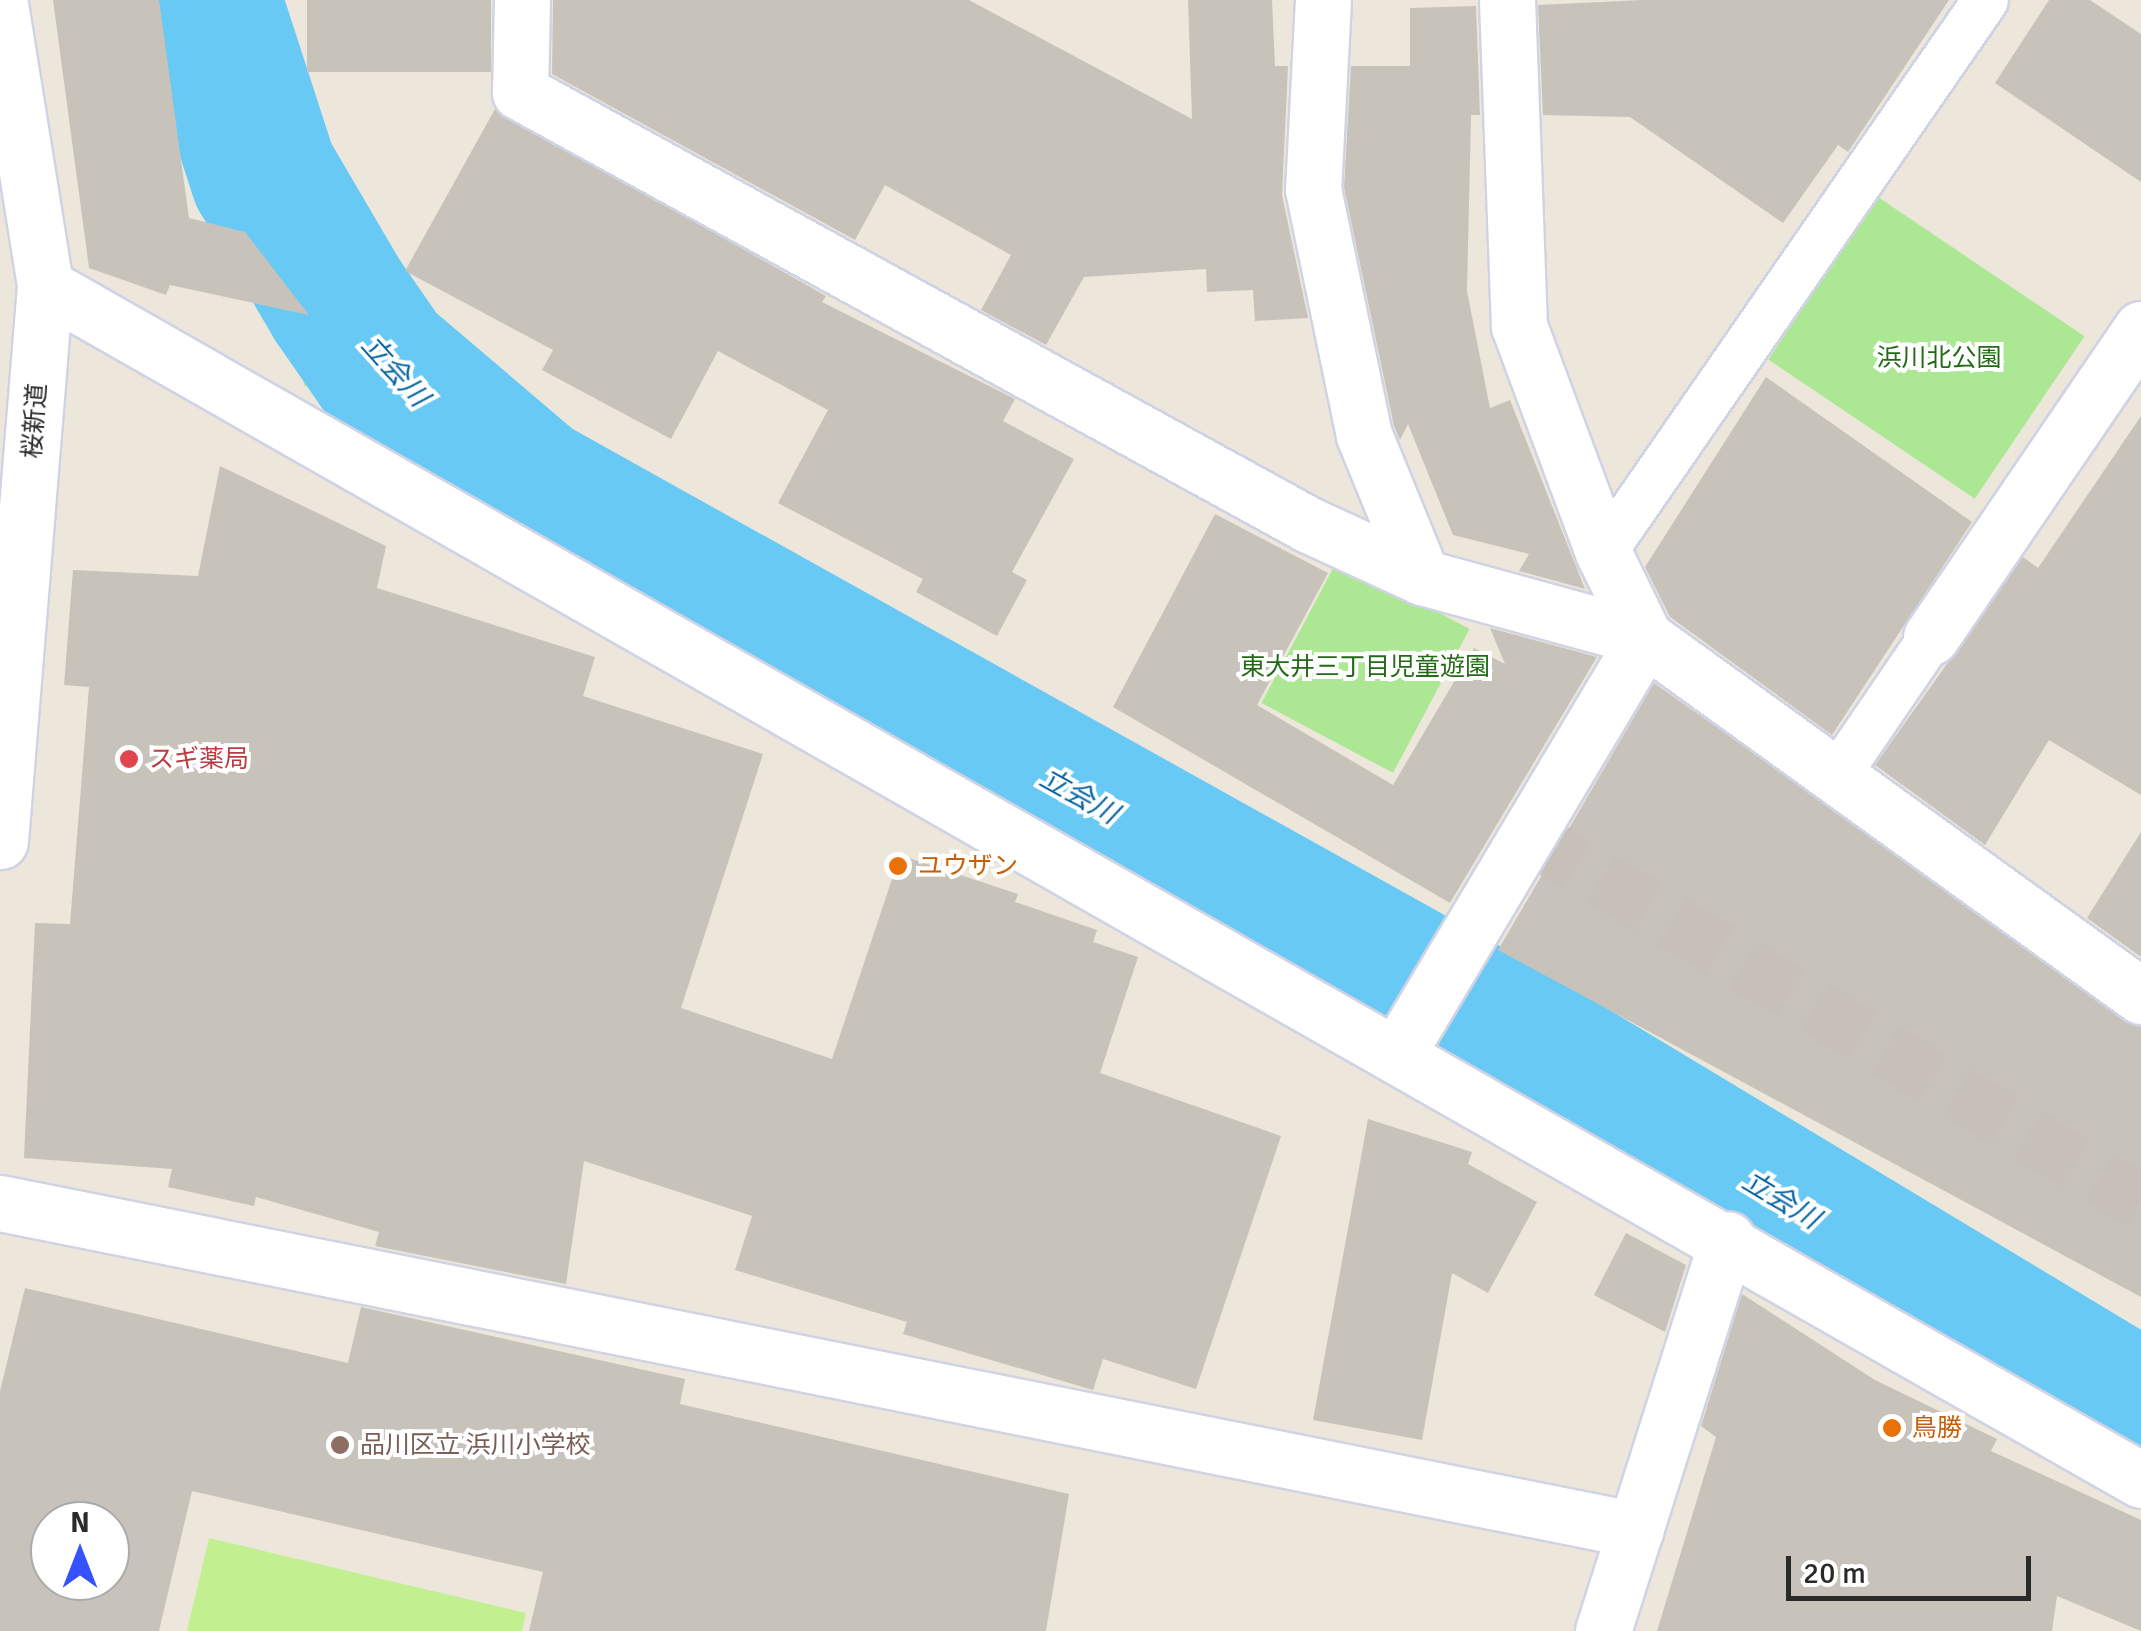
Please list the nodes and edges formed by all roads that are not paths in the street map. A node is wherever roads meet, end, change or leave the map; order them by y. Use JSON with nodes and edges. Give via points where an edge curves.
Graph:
{"nodes":[{"id":1,"x":522,"y":0,"type":"edge"},
{"id":2,"x":1323,"y":0,"type":"edge"},
{"id":3,"x":1506,"y":0,"type":"edge"},
{"id":4,"x":1985,"y":0,"type":"edge"},
{"id":5,"x":0,"y":4,"type":"edge"},
{"id":6,"x":28,"y":254,"type":"edge"},
{"id":7,"x":2141,"y":330,"type":"edge"},
{"id":8,"x":1603,"y":552,"type":"junction"},
{"id":9,"x":1422,"y":577,"type":"junction"},
{"id":10,"x":1931,"y":637,"type":"joint"},
{"id":11,"x":1645,"y":638,"type":"junction"},
{"id":12,"x":1834,"y":778,"type":"junction"},
{"id":13,"x":0,"y":841,"type":"edge"},
{"id":14,"x":2141,"y":996,"type":"edge"},
{"id":15,"x":1408,"y":1037,"type":"junction"},
{"id":16,"x":0,"y":1203,"type":"edge"},
{"id":17,"x":1728,"y":1239,"type":"junction"},
{"id":18,"x":2141,"y":1480,"type":"edge"},
{"id":19,"x":1636,"y":1530,"type":"junction"},
{"id":20,"x":1604,"y":1631,"type":"edge"}],
"edges":[{"from":1,"to":9,"type":"street","via":[[520,92],[1309,525]]},
{"from":2,"to":9,"type":"street","via":[[1313,189],[1364,436]]},
{"from":3,"to":8,"type":"street","via":[[1520,326]]},
{"from":4,"to":8,"type":"lane"},
{"from":5,"to":6,"type":"street","name":"桜新道"},
{"from":6,"to":13,"type":"street","name":"桜新道"},
{"from":6,"to":15,"type":"street","via":[[102,326]]},
{"from":7,"to":10,"type":"street"},
{"from":8,"to":11,"type":"street"},
{"from":9,"to":11,"type":"street"},
{"from":10,"to":12,"type":"lane"},
{"from":11,"to":12,"type":"street"},
{"from":11,"to":15,"type":"street"},
{"from":12,"to":14,"type":"street"},
{"from":15,"to":17,"type":"street"},
{"from":16,"to":19,"type":"street"},
{"from":17,"to":18,"type":"street"},
{"from":17,"to":19,"type":"street"},
{"from":19,"to":20,"type":"street"}]}
